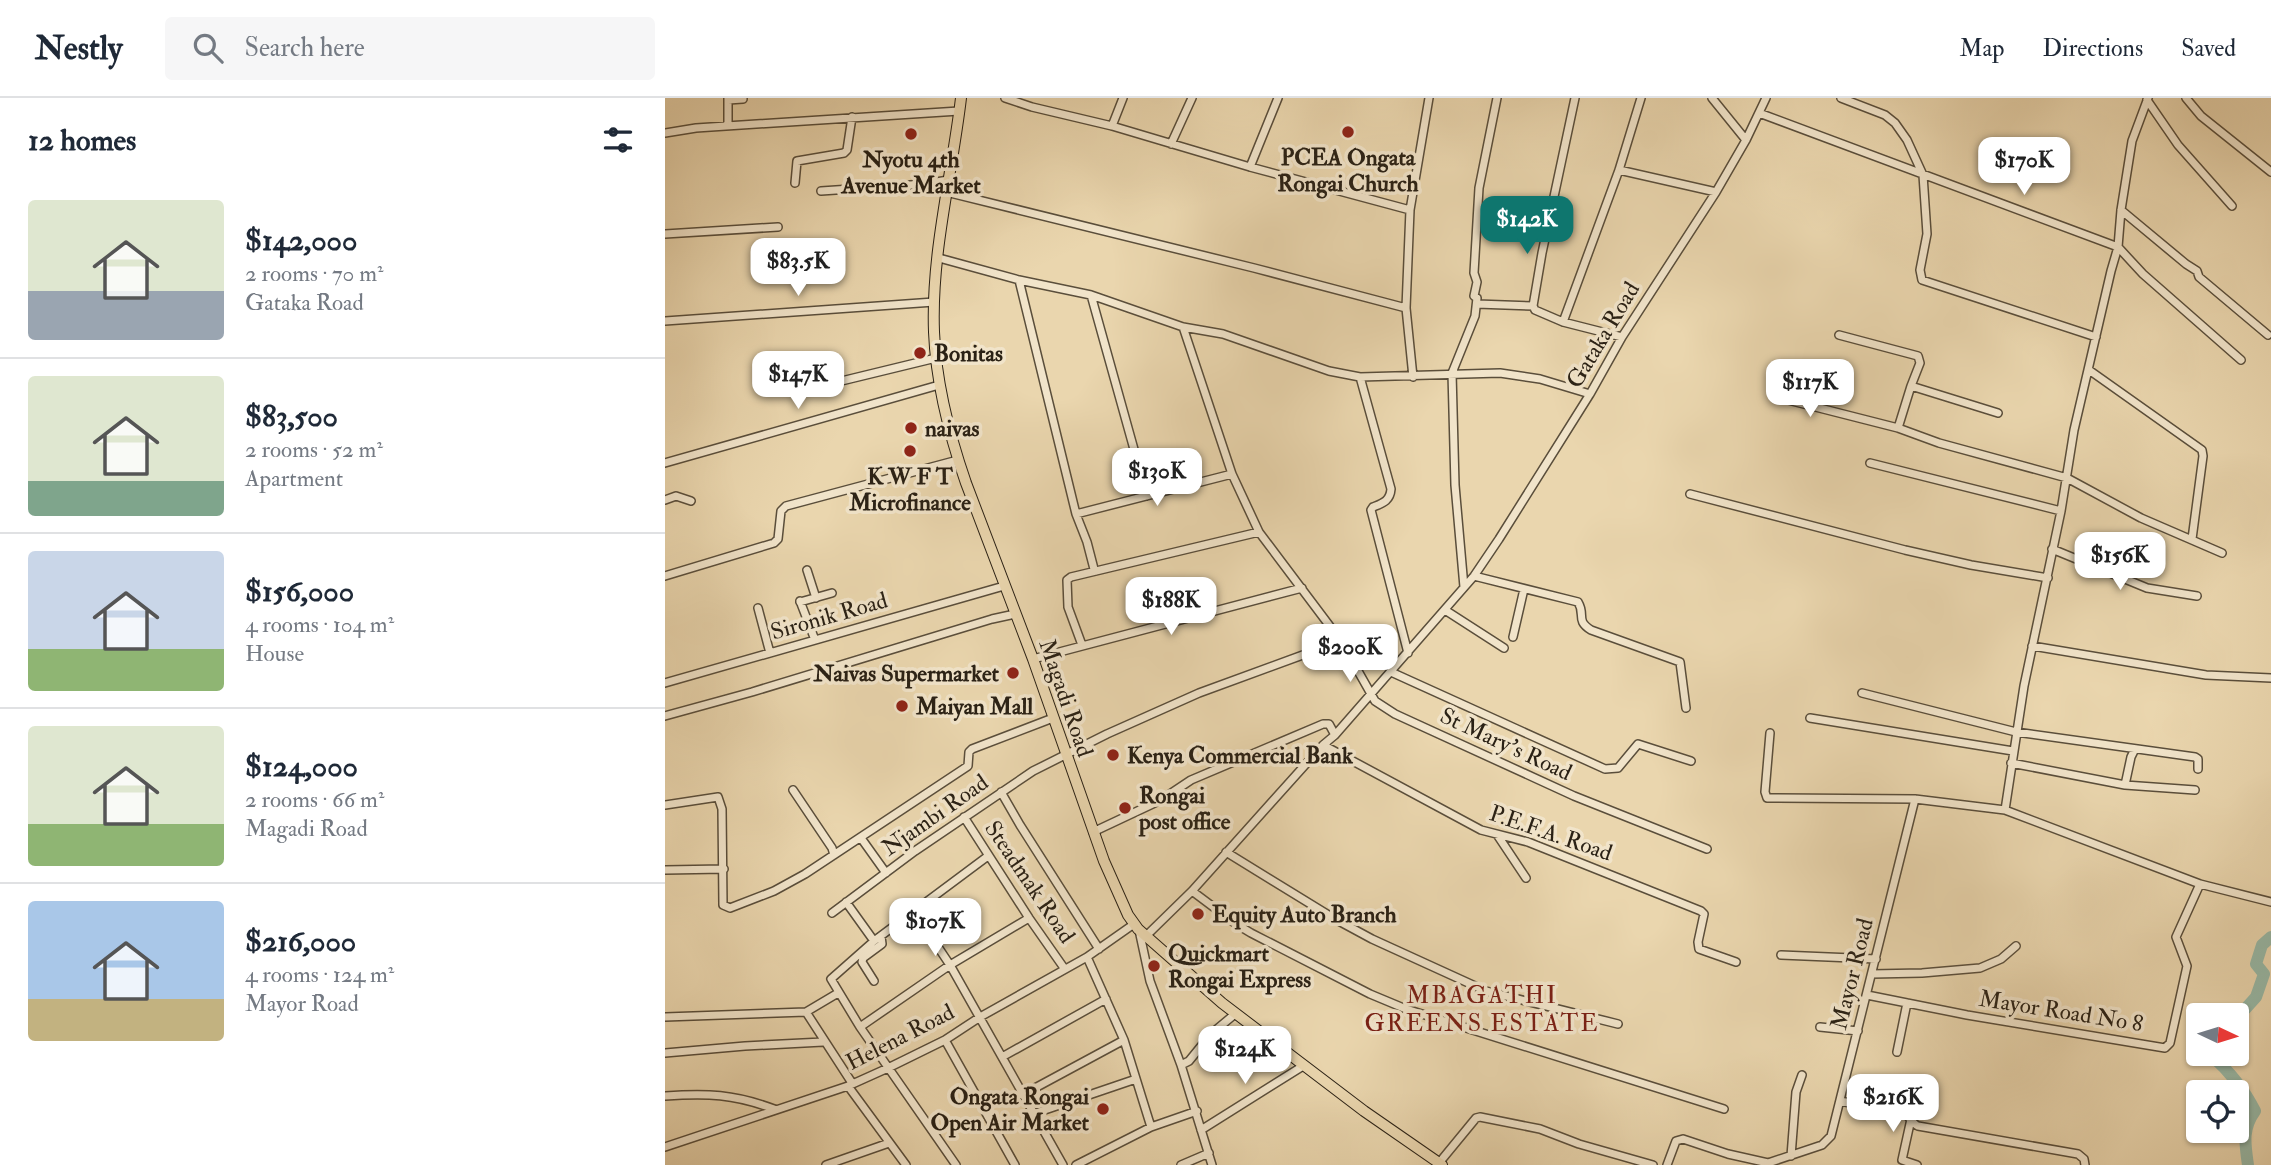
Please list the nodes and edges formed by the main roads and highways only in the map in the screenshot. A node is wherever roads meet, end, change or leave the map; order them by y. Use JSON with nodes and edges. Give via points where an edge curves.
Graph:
{"nodes":[{"id":1,"x":961,"y":98,"type":"edge"},
{"id":2,"x":1441,"y":1164,"type":"edge"}],
"edges":[{"from":1,"to":2,"type":"highway","name":"Magadi Road","via":[[934,302],[939,385],[958,460],[1119,898],[1140,930],[1235,1014]]}]}
